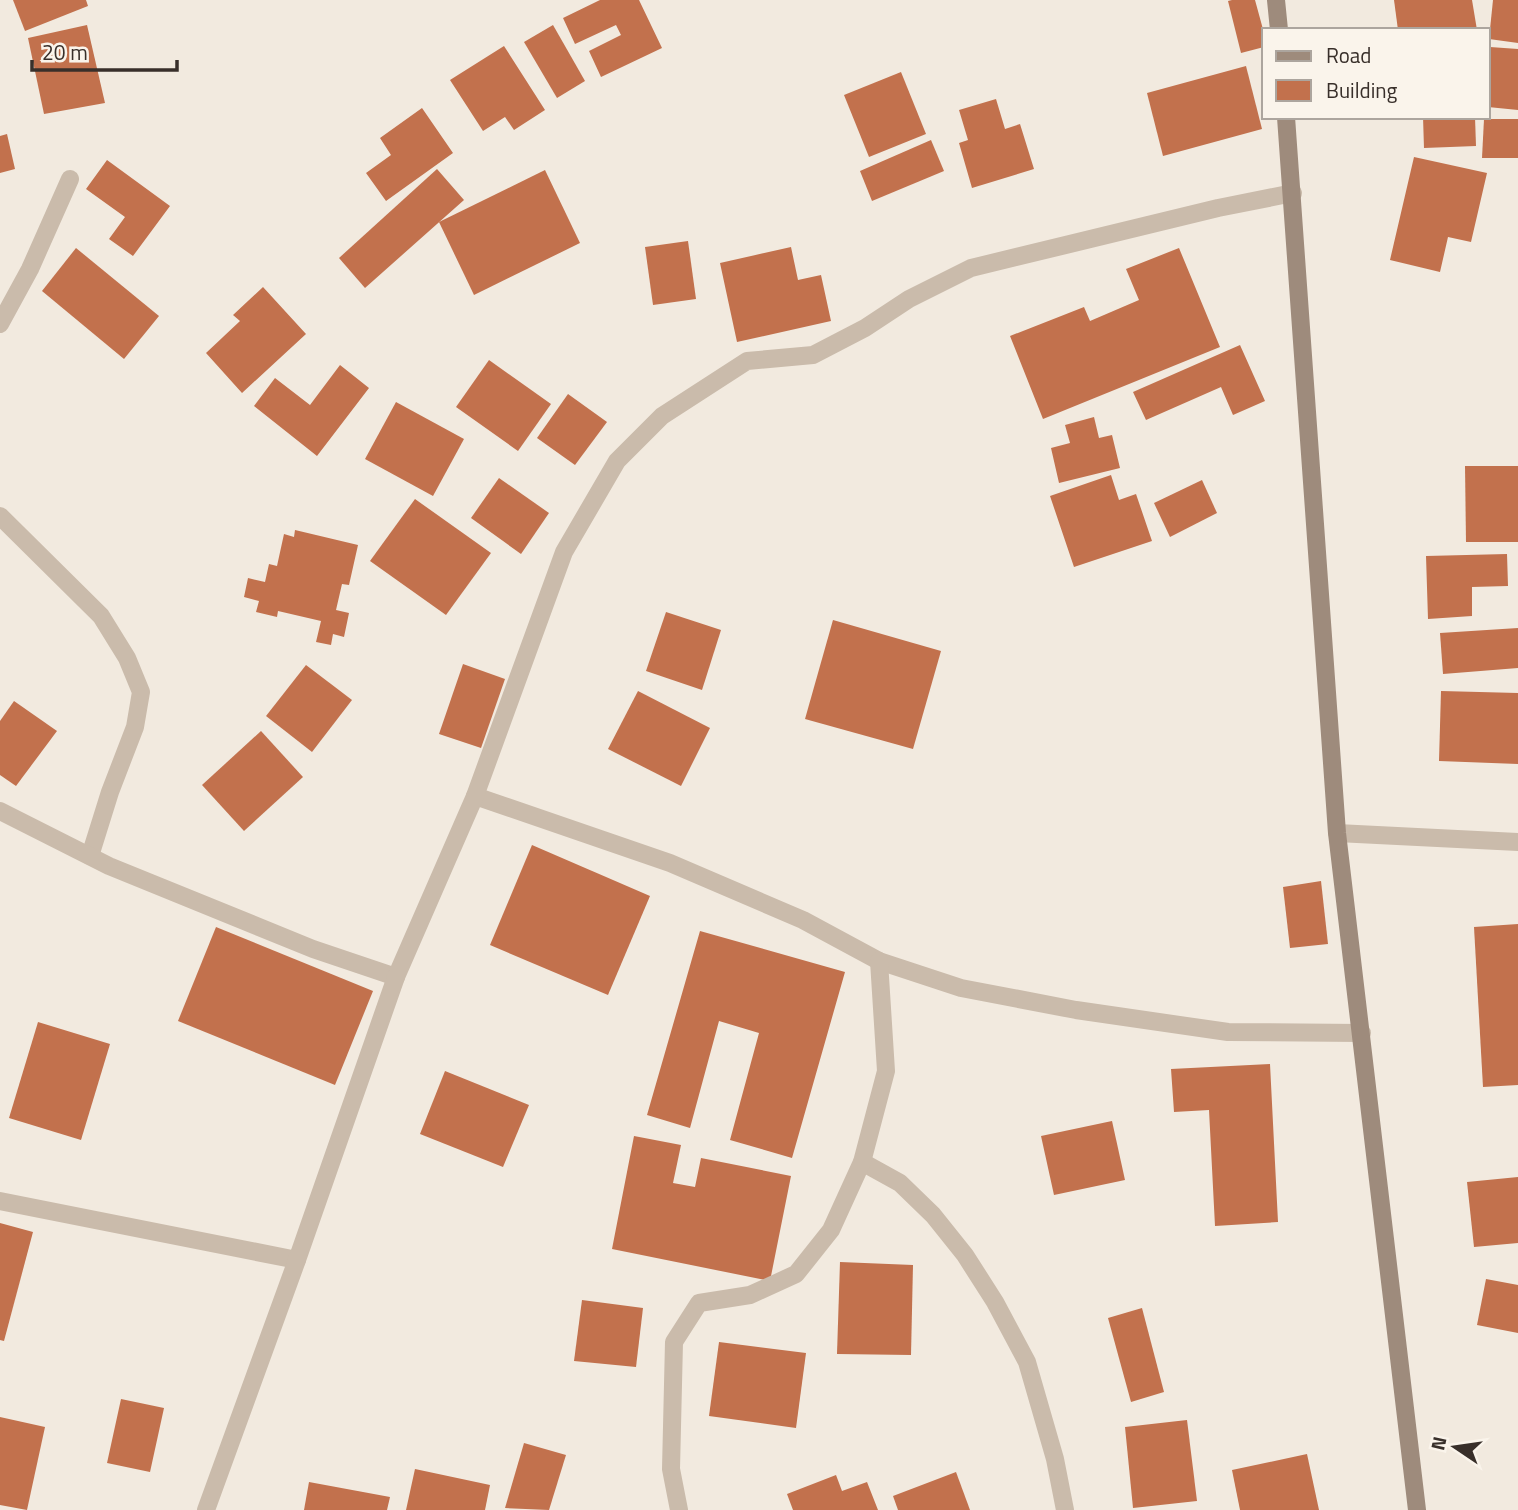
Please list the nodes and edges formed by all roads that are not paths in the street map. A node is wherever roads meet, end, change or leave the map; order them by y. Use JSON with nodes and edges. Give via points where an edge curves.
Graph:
{"nodes":[{"id":1,"x":1276,"y":0,"type":"edge"},
{"id":2,"x":1279,"y":28,"type":"edge"},
{"id":3,"x":1286,"y":119,"type":"edge"},
{"id":4,"x":70,"y":179,"type":"dead end"},
{"id":5,"x":1293,"y":193,"type":"junction"},
{"id":6,"x":0,"y":324,"type":"edge"},
{"id":7,"x":0,"y":516,"type":"edge"},
{"id":8,"x":475,"y":796,"type":"junction"},
{"id":9,"x":0,"y":811,"type":"edge"},
{"id":10,"x":1338,"y":833,"type":"junction"},
{"id":11,"x":1518,"y":842,"type":"edge"},
{"id":12,"x":90,"y":856,"type":"junction"},
{"id":13,"x":879,"y":961,"type":"junction"},
{"id":14,"x":396,"y":977,"type":"junction"},
{"id":15,"x":1362,"y":1033,"type":"junction"},
{"id":16,"x":862,"y":1162,"type":"junction"},
{"id":17,"x":0,"y":1201,"type":"edge"},
{"id":18,"x":297,"y":1260,"type":"junction"},
{"id":19,"x":206,"y":1510,"type":"edge"},
{"id":20,"x":679,"y":1510,"type":"edge"},
{"id":21,"x":1065,"y":1510,"type":"edge"},
{"id":22,"x":1417,"y":1510,"type":"edge"}],
"edges":[{"from":1,"to":2,"type":"main road"},
{"from":3,"to":5,"type":"main road"},
{"from":4,"to":6,"type":"street","via":[[30,270]]},
{"from":5,"to":8,"type":"street","via":[[971,268],[813,355],[747,361],[662,416],[617,461],[564,552]]},
{"from":5,"to":10,"type":"main road"},
{"from":7,"to":12,"type":"street","via":[[100,616],[127,657],[141,692],[135,727]]},
{"from":8,"to":13,"type":"street","via":[[670,863],[803,920]]},
{"from":8,"to":14,"type":"street"},
{"from":9,"to":12,"type":"street"},
{"from":10,"to":11,"type":"street"},
{"from":10,"to":15,"type":"main road"},
{"from":12,"to":14,"type":"street","via":[[313,949]]},
{"from":13,"to":15,"type":"street","via":[[961,988],[1088,1012],[1228,1032]]},
{"from":13,"to":16,"type":"street","via":[[886,1071]]},
{"from":14,"to":18,"type":"street"},
{"from":15,"to":22,"type":"main road"},
{"from":16,"to":20,"type":"street","via":[[831,1230],[796,1274],[750,1295],[699,1303],[674,1342],[671,1469]]},
{"from":16,"to":21,"type":"street","via":[[900,1183],[933,1215],[995,1302],[1027,1362]]},
{"from":17,"to":18,"type":"street"},
{"from":18,"to":19,"type":"street"}]}
